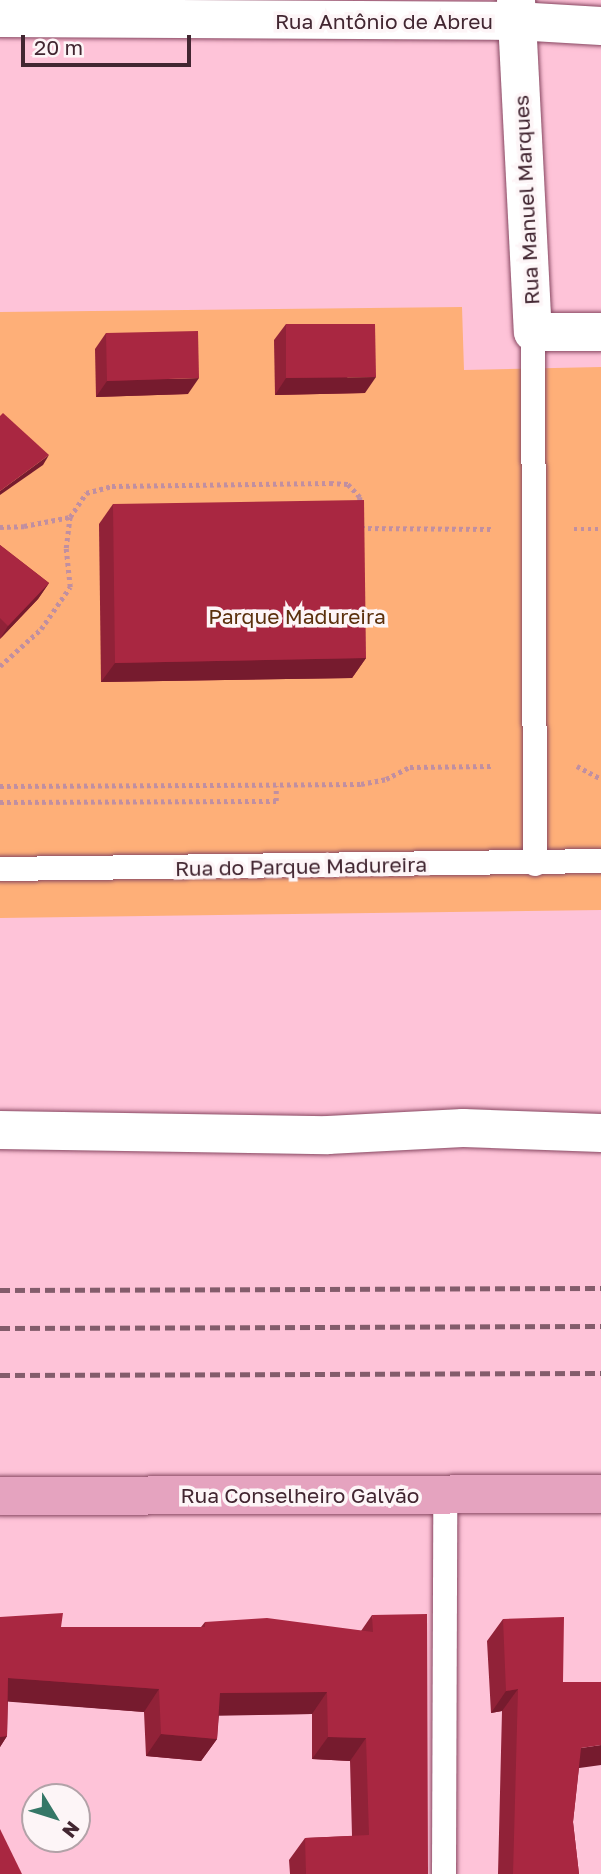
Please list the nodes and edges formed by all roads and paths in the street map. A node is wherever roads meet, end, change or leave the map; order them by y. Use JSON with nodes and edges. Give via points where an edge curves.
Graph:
{"nodes":[{"id":1,"x":165,"y":10,"type":"edge"},
{"id":2,"x":516,"y":11,"type":"edge"},
{"id":3,"x":1,"y":12,"type":"edge"},
{"id":4,"x":601,"y":26,"type":"edge"},
{"id":5,"x":533,"y":332,"type":"junction"},
{"id":6,"x":601,"y":332,"type":"edge"},
{"id":7,"x":70,"y":517,"type":"junction"},
{"id":8,"x":0,"y":527,"type":"edge"},
{"id":9,"x":534,"y":529,"type":"junction"},
{"id":10,"x":601,"y":529,"type":"edge"},
{"id":11,"x":0,"y":666,"type":"edge"},
{"id":12,"x":535,"y":766,"type":"junction"},
{"id":13,"x":601,"y":779,"type":"edge"},
{"id":14,"x":0,"y":786,"type":"edge"},
{"id":15,"x":276,"y":786,"type":"junction"},
{"id":16,"x":0,"y":802,"type":"edge"},
{"id":17,"x":601,"y":862,"type":"edge"},
{"id":18,"x":535,"y":864,"type":"junction"},
{"id":19,"x":0,"y":869,"type":"edge"},
{"id":20,"x":0,"y":1130,"type":"edge"},
{"id":21,"x":601,"y":1133,"type":"edge"},
{"id":22,"x":444,"y":1494,"type":"junction"},
{"id":23,"x":601,"y":1494,"type":"edge"},
{"id":24,"x":0,"y":1496,"type":"edge"},
{"id":25,"x":444,"y":1874,"type":"edge"}],
"edges":[{"from":1,"to":2,"type":"street","name":"Rua Antônio de Abreu"},
{"from":1,"to":3,"type":"street","name":"Rua Antônio de Abreu"},
{"from":2,"to":4,"type":"street","name":"Rua Antônio de Abreu"},
{"from":2,"to":5,"type":"street","name":"Rua Manuel Marques"},
{"from":5,"to":6,"type":"street","name":"Rua Manuel Marques"},
{"from":5,"to":9,"type":"lane"},
{"from":7,"to":8,"type":"path"},
{"from":7,"to":9,"type":"path","via":[[86,493],[112,486],[330,483],[348,484],[360,497],[361,528]]},
{"from":7,"to":11,"type":"path","via":[[66,548],[69,587],[41,629]]},
{"from":9,"to":10,"type":"path"},
{"from":9,"to":12,"type":"lane"},
{"from":12,"to":13,"type":"path","via":[[581,766]]},
{"from":12,"to":15,"type":"path","via":[[410,767],[361,784]]},
{"from":12,"to":18,"type":"lane"},
{"from":14,"to":15,"type":"path"},
{"from":15,"to":16,"type":"path","via":[[276,801]]},
{"from":17,"to":18,"type":"lane","name":"Rua do Parque Madureira"},
{"from":18,"to":19,"type":"lane","name":"Rua do Parque Madureira"},
{"from":20,"to":21,"type":"street","via":[[328,1135],[463,1128]]},
{"from":22,"to":23,"type":"main road","name":"Rua Conselheiro Galvão"},
{"from":22,"to":24,"type":"main road","name":"Rua Conselheiro Galvão"},
{"from":22,"to":25,"type":"lane"}]}
